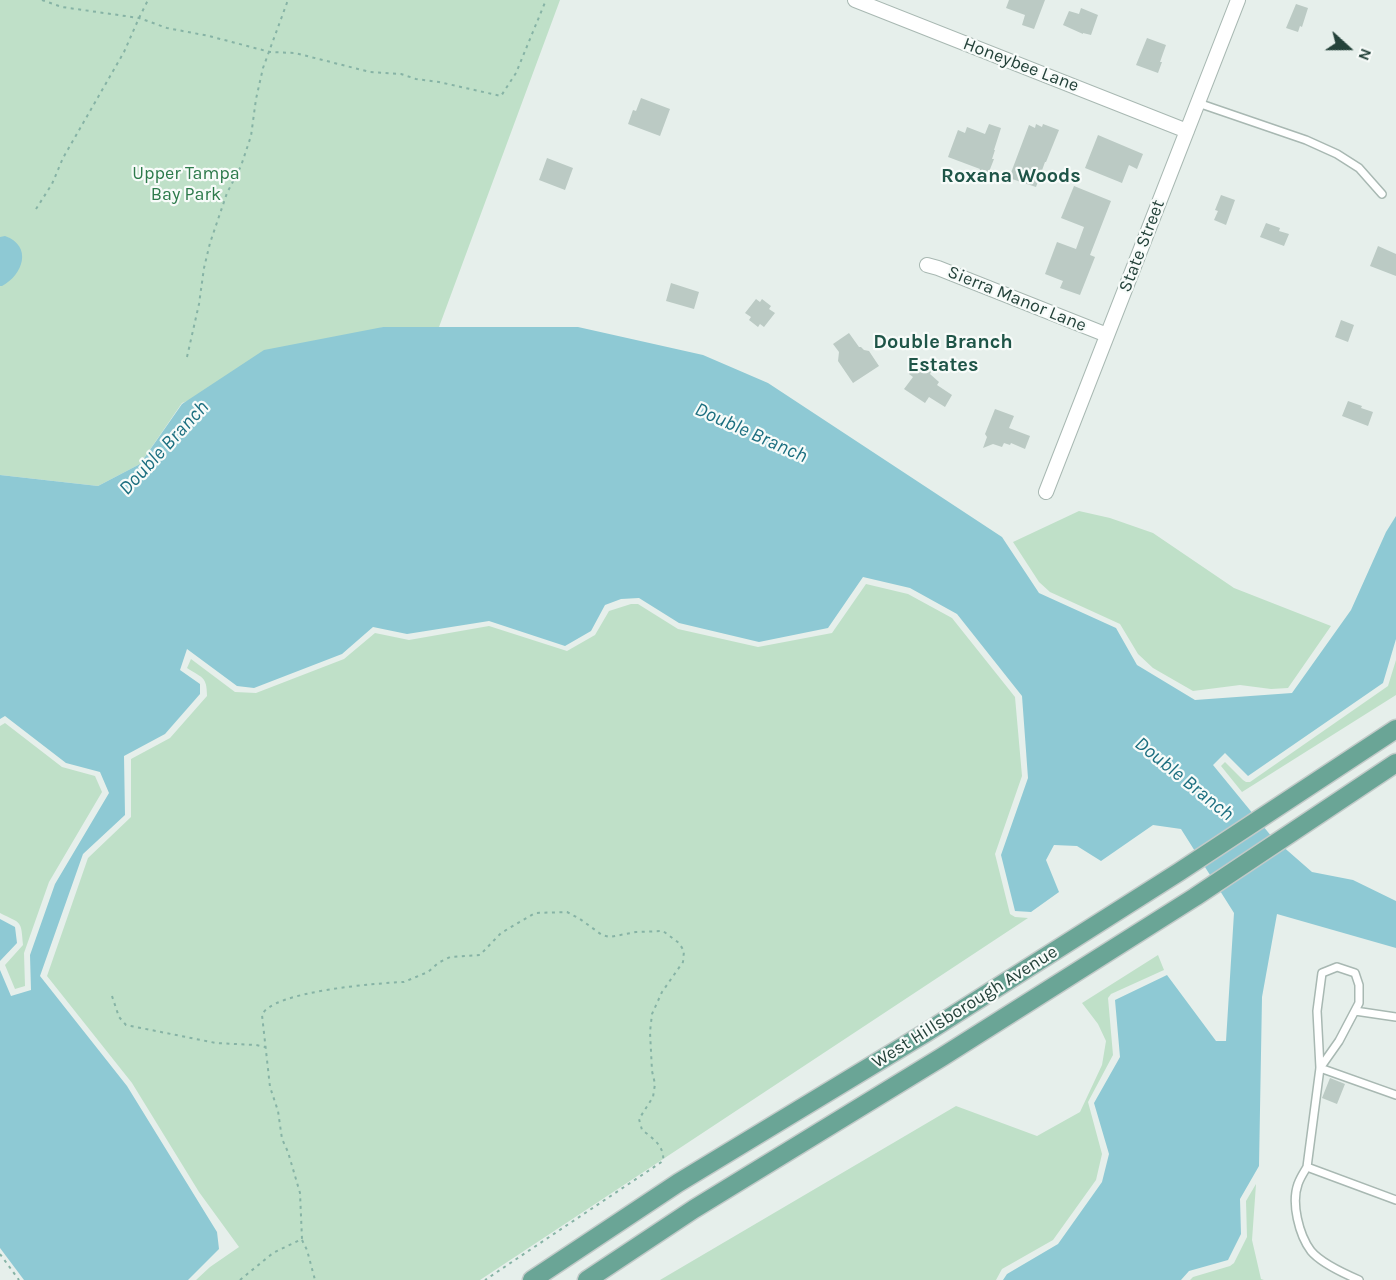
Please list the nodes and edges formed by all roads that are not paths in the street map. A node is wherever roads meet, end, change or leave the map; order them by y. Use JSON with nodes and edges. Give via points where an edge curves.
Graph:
{"nodes":[{"id":1,"x":855,"y":0,"type":"edge"},
{"id":2,"x":1238,"y":0,"type":"edge"},
{"id":3,"x":1198,"y":103,"type":"junction"},
{"id":4,"x":1187,"y":131,"type":"junction"},
{"id":5,"x":1382,"y":194,"type":"dead end"},
{"id":6,"x":927,"y":265,"type":"dead end"},
{"id":7,"x":1107,"y":335,"type":"junction"},
{"id":8,"x":1046,"y":492,"type":"dead end"},
{"id":9,"x":1396,"y":729,"type":"edge"},
{"id":10,"x":1396,"y":763,"type":"edge"},
{"id":11,"x":1355,"y":1011,"type":"junction"},
{"id":12,"x":1396,"y":1017,"type":"edge"},
{"id":13,"x":1320,"y":1068,"type":"junction"},
{"id":14,"x":1396,"y":1095,"type":"edge"},
{"id":15,"x":1307,"y":1167,"type":"junction"},
{"id":16,"x":1396,"y":1200,"type":"edge"},
{"id":17,"x":532,"y":1280,"type":"edge"},
{"id":18,"x":587,"y":1280,"type":"edge"},
{"id":19,"x":1359,"y":1280,"type":"edge"}],
"edges":[{"from":1,"to":4,"type":"street","name":"Honeybee Lane"},
{"from":2,"to":3,"type":"street","name":"State Street"},
{"from":3,"to":4,"type":"street","name":"State Street"},
{"from":3,"to":5,"type":"lane","via":[[1337,154],[1359,168]]},
{"from":4,"to":7,"type":"street","name":"State Street"},
{"from":6,"to":7,"type":"street","name":"Sierra Manor Lane"},
{"from":7,"to":8,"type":"street","name":"State Street"},
{"from":9,"to":17,"type":"main road","name":"West Hillsborough Avenue","via":[[1179,872],[678,1184]]},
{"from":10,"to":18,"type":"main road","name":"West Hillsborough Avenue","via":[[1195,897],[694,1209]]},
{"from":11,"to":12,"type":"lane"},
{"from":11,"to":13,"type":"lane"},
{"from":11,"to":13,"type":"lane","via":[[1359,985],[1355,973],[1337,968],[1322,973],[1317,1011]]},
{"from":13,"to":14,"type":"lane"},
{"from":13,"to":15,"type":"lane"},
{"from":15,"to":16,"type":"lane"},
{"from":15,"to":19,"type":"lane","via":[[1295,1202],[1300,1229],[1311,1251]]}]}
